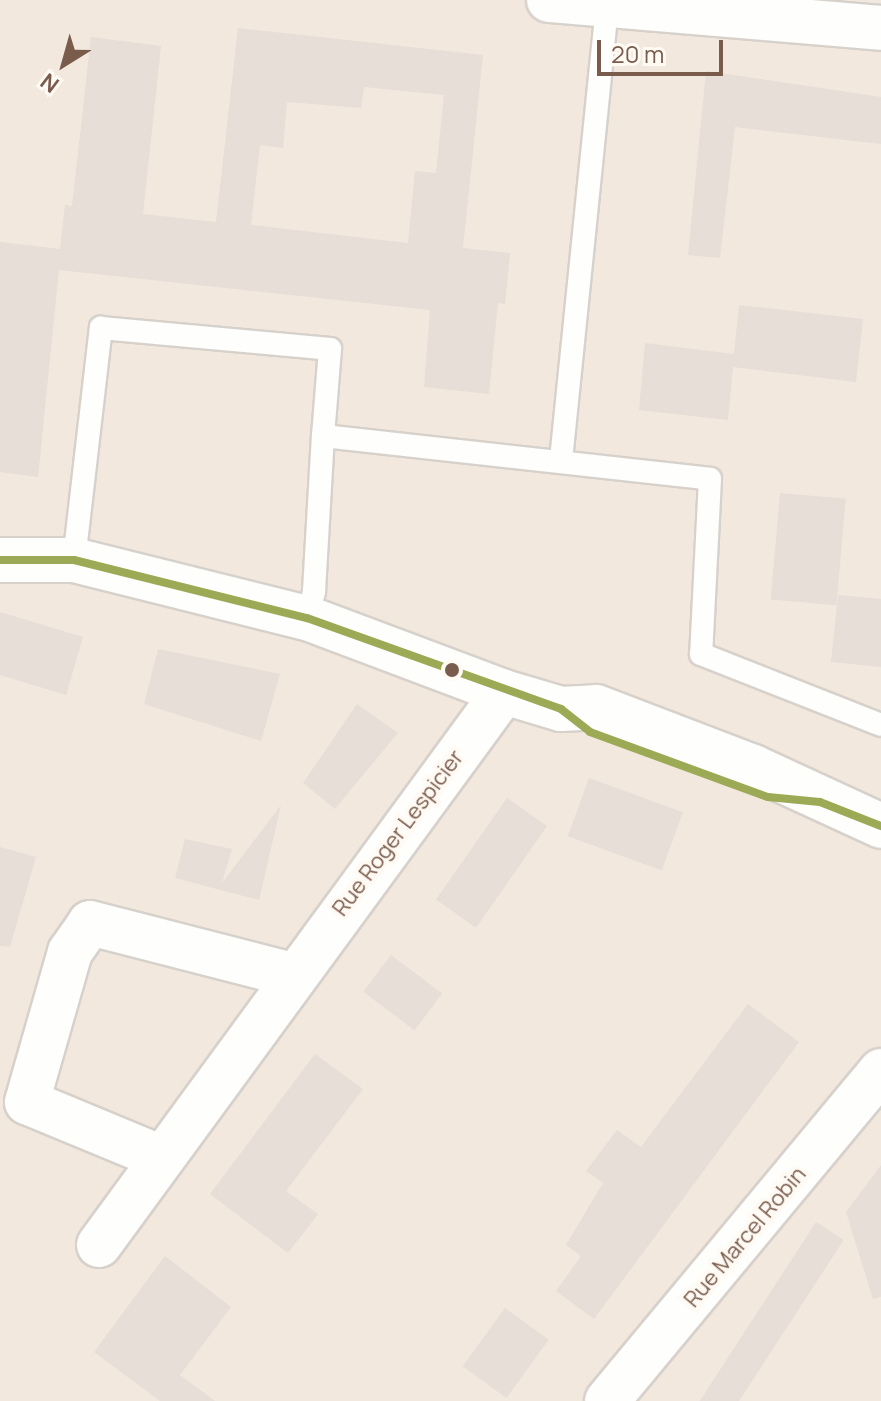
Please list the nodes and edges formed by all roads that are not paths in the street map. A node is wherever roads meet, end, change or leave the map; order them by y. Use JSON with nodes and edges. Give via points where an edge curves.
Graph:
{"nodes":[{"id":1,"x":549,"y":0,"type":"edge"},
{"id":2,"x":607,"y":4,"type":"edge"},
{"id":3,"x":881,"y":28,"type":"edge"},
{"id":4,"x":323,"y":436,"type":"junction"},
{"id":5,"x":561,"y":460,"type":"junction"},
{"id":6,"x":0,"y":560,"type":"edge"},
{"id":7,"x":74,"y":560,"type":"junction"},
{"id":8,"x":307,"y":618,"type":"junction"},
{"id":9,"x":504,"y":692,"type":"junction"},
{"id":10,"x":881,"y":725,"type":"edge"},
{"id":11,"x":881,"y":826,"type":"edge"},
{"id":12,"x":293,"y":975,"type":"junction"},
{"id":13,"x":881,"y":1071,"type":"edge"},
{"id":14,"x":162,"y":1158,"type":"junction"},
{"id":15,"x":99,"y":1245,"type":"dead end"},
{"id":16,"x":607,"y":1401,"type":"edge"}],
"edges":[{"from":1,"to":2,"type":"street"},
{"from":2,"to":3,"type":"street"},
{"from":2,"to":5,"type":"lane"},
{"from":4,"to":5,"type":"lane"},
{"from":4,"to":7,"type":"lane","via":[[330,349],[101,328]]},
{"from":4,"to":8,"type":"lane","via":[[314,591]]},
{"from":5,"to":10,"type":"lane","via":[[710,479],[701,654]]},
{"from":6,"to":7,"type":"street"},
{"from":7,"to":8,"type":"street"},
{"from":8,"to":9,"type":"street"},
{"from":9,"to":11,"type":"street","via":[[561,709],[590,732],[768,797],[820,802]]},
{"from":9,"to":12,"type":"street","name":"Rue Roger Lespicier"},
{"from":12,"to":14,"type":"street","name":"Rue Roger Lespicier"},
{"from":12,"to":14,"type":"street","via":[[90,923],[70,952],[27,1102]]},
{"from":13,"to":16,"type":"street","name":"Rue Marcel Robin"},
{"from":14,"to":15,"type":"street","name":"Rue Roger Lespicier"}]}
